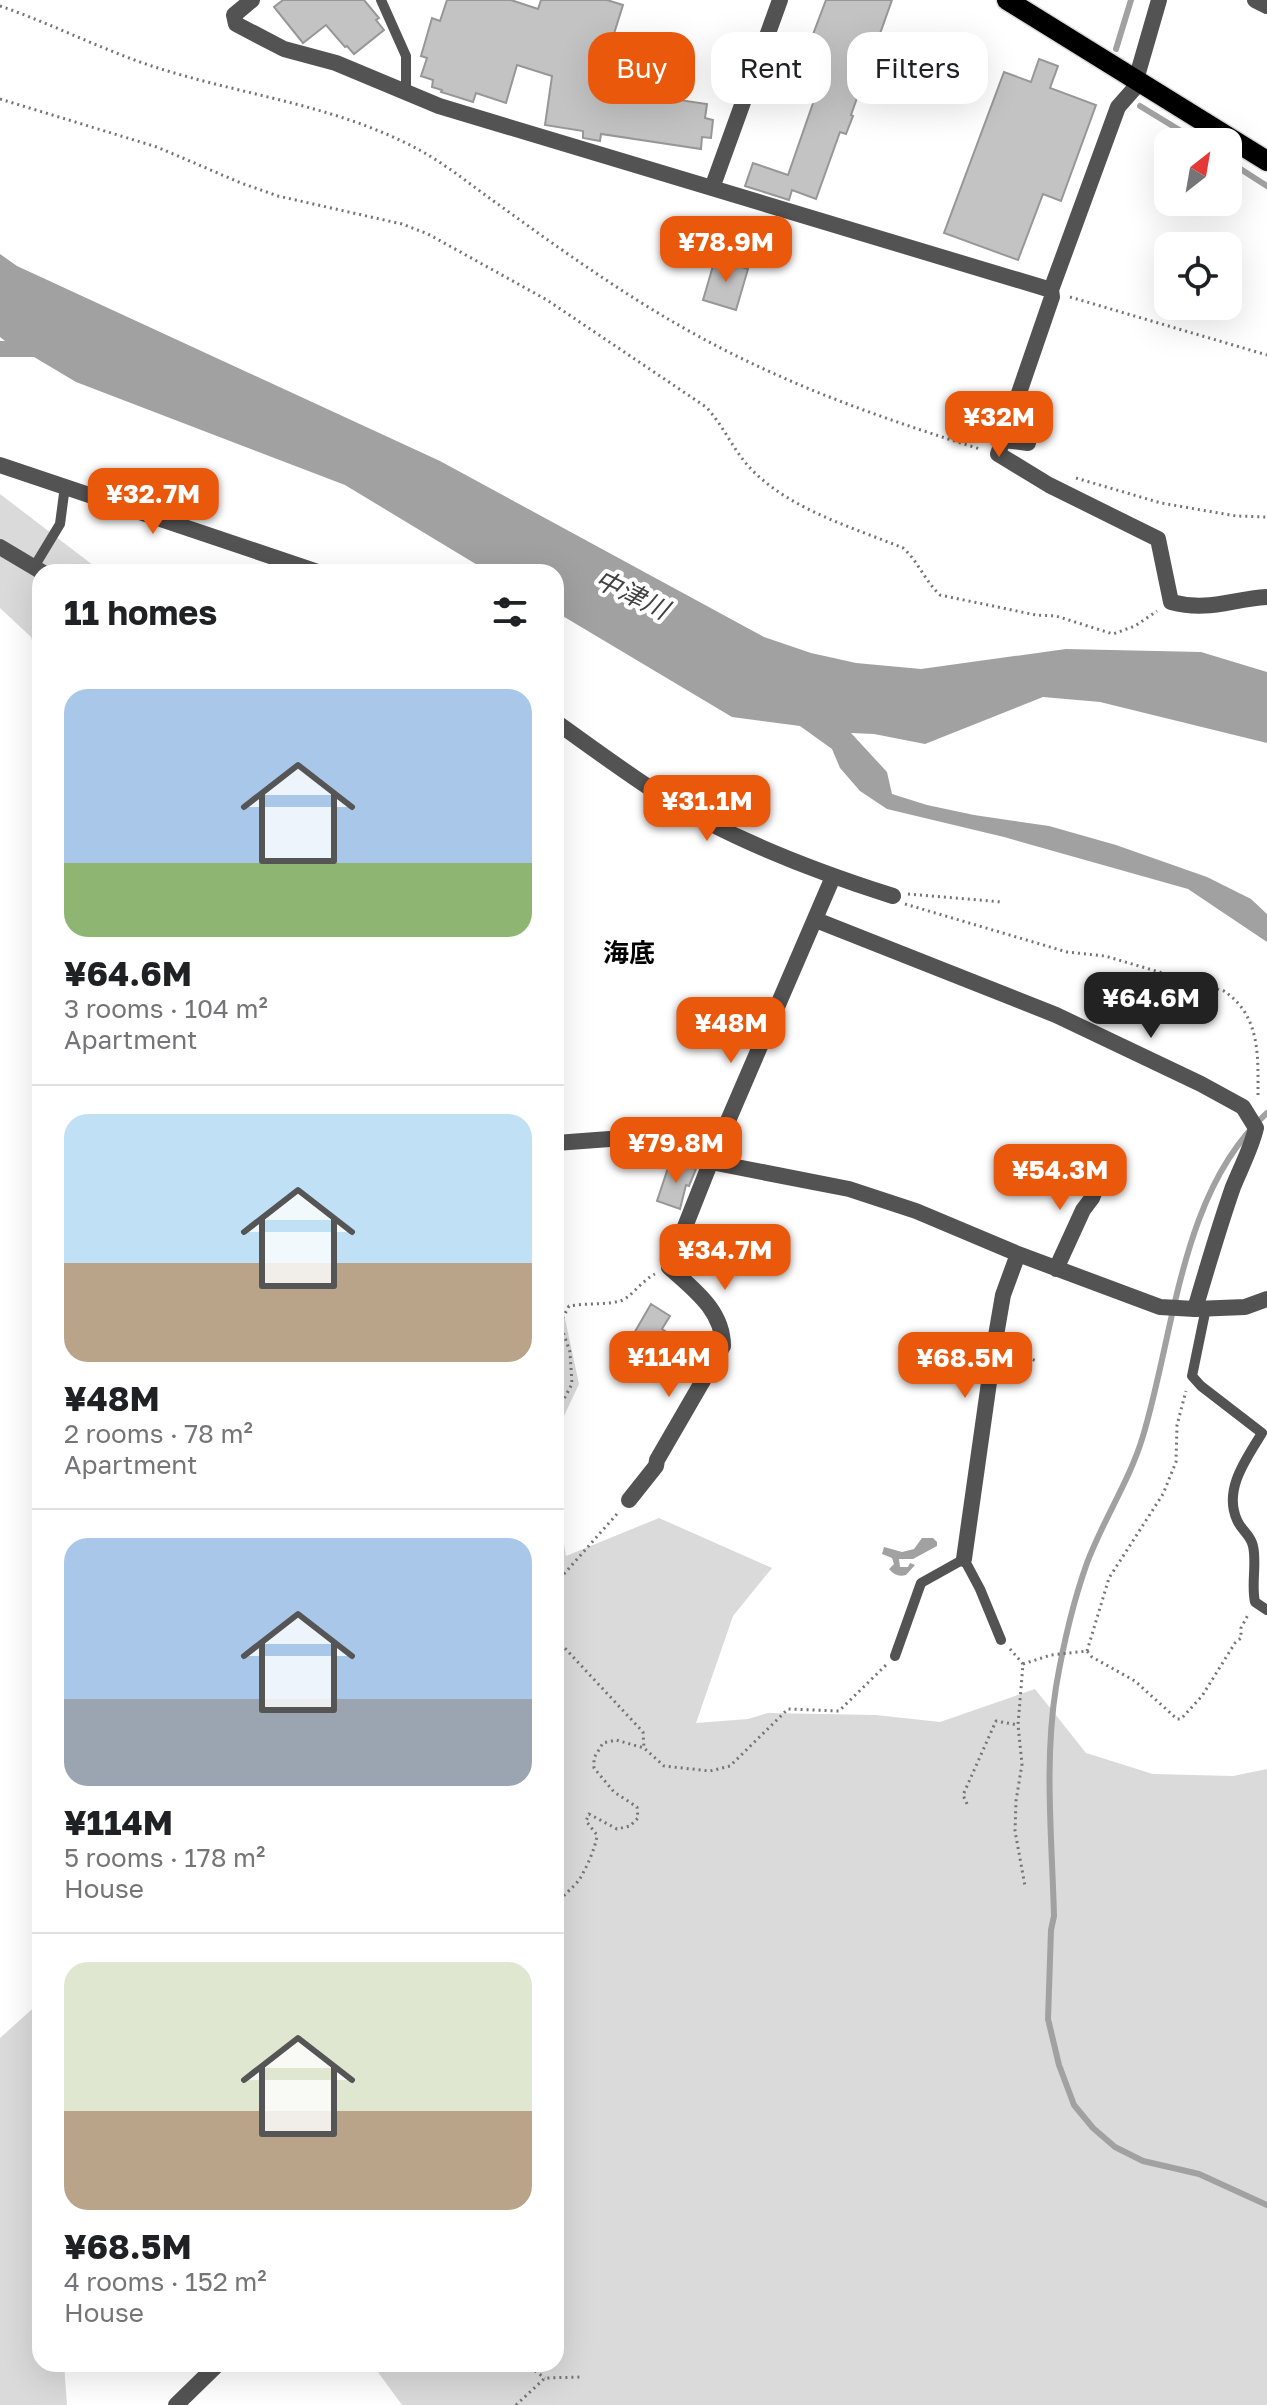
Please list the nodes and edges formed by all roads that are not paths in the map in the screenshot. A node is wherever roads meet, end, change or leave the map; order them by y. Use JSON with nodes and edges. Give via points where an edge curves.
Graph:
{"nodes":[{"id":1,"x":252,"y":0,"type":"edge"},
{"id":2,"x":381,"y":0,"type":"edge"},
{"id":3,"x":780,"y":0,"type":"edge"},
{"id":4,"x":1007,"y":0,"type":"edge"},
{"id":5,"x":1159,"y":0,"type":"edge"},
{"id":6,"x":1255,"y":0,"type":"edge"},
{"id":7,"x":1267,"y":6,"type":"edge"},
{"id":8,"x":1134,"y":79,"type":"junction"},
{"id":9,"x":406,"y":92,"type":"junction"},
{"id":10,"x":1267,"y":161,"type":"edge"},
{"id":11,"x":712,"y":188,"type":"junction"},
{"id":12,"x":1051,"y":290,"type":"junction"},
{"id":13,"x":985,"y":430,"type":"dead end"},
{"id":14,"x":1028,"y":443,"type":"dead end"},
{"id":15,"x":1000,"y":447,"type":"junction"},
{"id":16,"x":0,"y":465,"type":"edge"},
{"id":17,"x":65,"y":486,"type":"junction"},
{"id":18,"x":0,"y":547,"type":"edge"},
{"id":19,"x":41,"y":564,"type":"edge"},
{"id":20,"x":294,"y":564,"type":"edge"},
{"id":21,"x":32,"y":566,"type":"edge"},
{"id":22,"x":1267,"y":597,"type":"edge"},
{"id":23,"x":564,"y":728,"type":"edge"},
{"id":24,"x":833,"y":877,"type":"junction"},
{"id":25,"x":893,"y":896,"type":"road end"},
{"id":26,"x":816,"y":920,"type":"junction"},
{"id":27,"x":564,"y":1142,"type":"edge"},
{"id":28,"x":711,"y":1162,"type":"junction"},
{"id":29,"x":1094,"y":1180,"type":"dead end"},
{"id":30,"x":1018,"y":1254,"type":"junction"},
{"id":31,"x":1056,"y":1269,"type":"junction"},
{"id":32,"x":1267,"y":1299,"type":"edge"},
{"id":33,"x":1201,"y":1308,"type":"junction"},
{"id":34,"x":1264,"y":1434,"type":"edge"},
{"id":35,"x":629,"y":1500,"type":"road end"},
{"id":36,"x":964,"y":1559,"type":"junction"},
{"id":37,"x":1267,"y":1610,"type":"edge"},
{"id":38,"x":1001,"y":1640,"type":"road end"},
{"id":39,"x":895,"y":1656,"type":"road end"},
{"id":40,"x":210,"y":2372,"type":"edge"},
{"id":41,"x":176,"y":2405,"type":"edge"}],
"edges":[{"from":1,"to":9,"type":"street","via":[[234,15],[236,24],[284,49],[336,63]]},
{"from":2,"to":9,"type":"lane","via":[[406,56]]},
{"from":3,"to":11,"type":"street"},
{"from":4,"to":8,"type":"main road"},
{"from":5,"to":8,"type":"street"},
{"from":6,"to":7,"type":"street"},
{"from":8,"to":10,"type":"main road"},
{"from":8,"to":12,"type":"street","via":[[1133,90],[1118,107]]},
{"from":9,"to":11,"type":"street"},
{"from":11,"to":12,"type":"street"},
{"from":12,"to":15,"type":"street"},
{"from":13,"to":15,"type":"street"},
{"from":14,"to":15,"type":"street"},
{"from":15,"to":22,"type":"street","via":[[1049,485],[1158,539],[1171,602],[1215,606]]},
{"from":16,"to":17,"type":"street"},
{"from":17,"to":19,"type":"lane","via":[[60,524]]},
{"from":17,"to":20,"type":"street"},
{"from":18,"to":21,"type":"street"},
{"from":23,"to":24,"type":"street","via":[[710,823]]},
{"from":24,"to":25,"type":"street"},
{"from":24,"to":26,"type":"street"},
{"from":26,"to":28,"type":"street"},
{"from":26,"to":33,"type":"street","via":[[1056,1015],[1201,1084],[1249,1113],[1256,1128],[1253,1143],[1214,1241]]},
{"from":27,"to":28,"type":"street","via":[[623,1138]]},
{"from":28,"to":30,"type":"street","via":[[849,1189]]},
{"from":28,"to":35,"type":"street","via":[[669,1267],[710,1305],[723,1346],[656,1466]]},
{"from":29,"to":31,"type":"street"},
{"from":30,"to":31,"type":"street"},
{"from":30,"to":36,"type":"street","via":[[1003,1295]]},
{"from":31,"to":33,"type":"street","via":[[1160,1307]]},
{"from":32,"to":33,"type":"street","via":[[1245,1307]]},
{"from":33,"to":34,"type":"lane","via":[[1192,1376]]},
{"from":34,"to":37,"type":"lane","via":[[1238,1474],[1233,1497],[1235,1517],[1255,1550],[1255,1602]]},
{"from":36,"to":38,"type":"lane"},
{"from":36,"to":39,"type":"lane","via":[[921,1583]]},
{"from":40,"to":41,"type":"street"}]}
